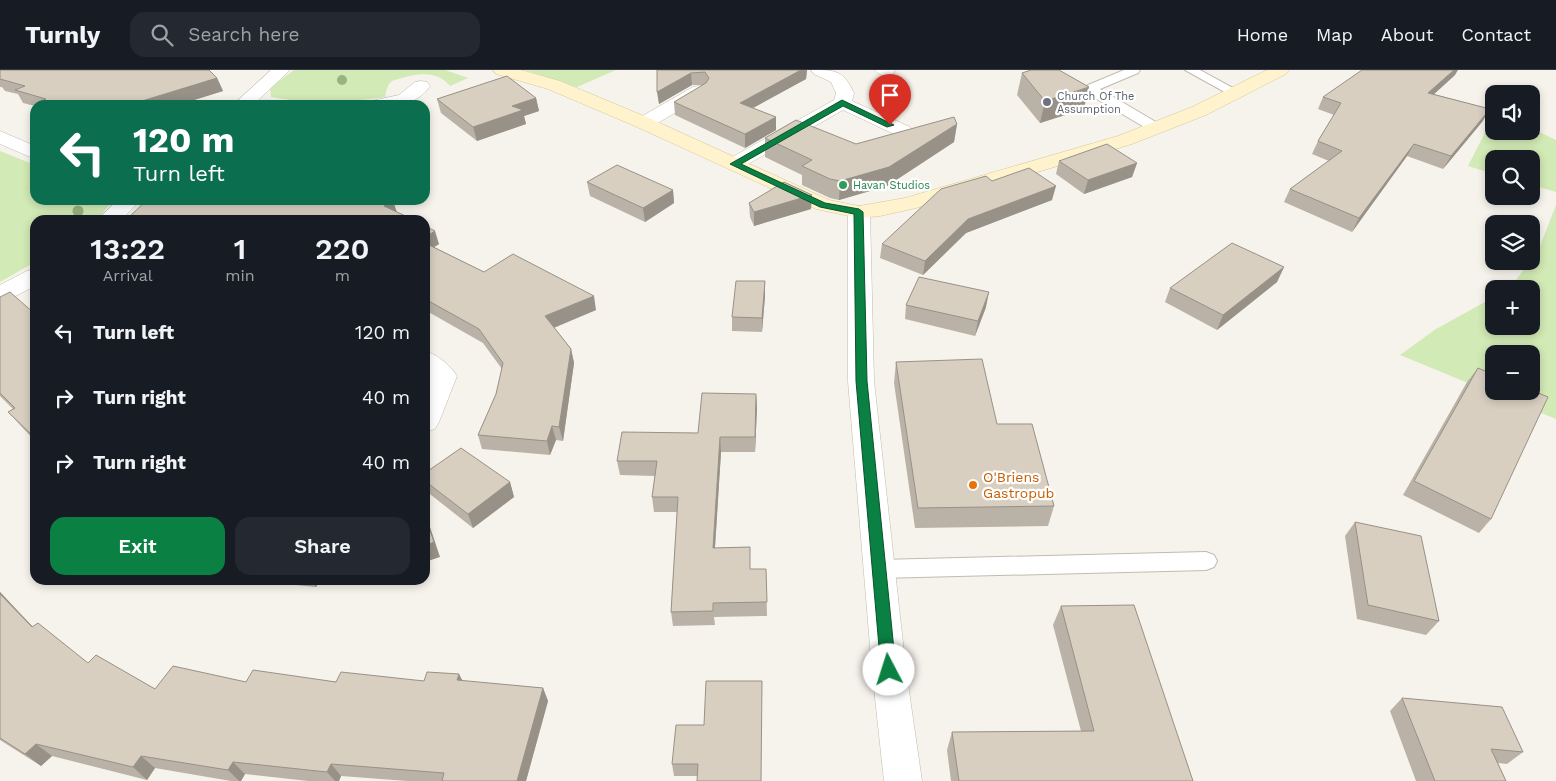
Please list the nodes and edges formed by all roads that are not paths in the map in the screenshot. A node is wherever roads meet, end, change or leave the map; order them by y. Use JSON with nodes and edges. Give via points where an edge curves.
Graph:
{"nodes":[{"id":1,"x":502,"y":70,"type":"edge"},
{"id":2,"x":820,"y":70,"type":"edge"},
{"id":3,"x":1134,"y":70,"type":"edge"},
{"id":4,"x":1191,"y":70,"type":"edge"},
{"id":5,"x":1280,"y":70,"type":"edge"},
{"id":6,"x":274,"y":72,"type":"edge"},
{"id":7,"x":421,"y":86,"type":"dead end"},
{"id":8,"x":698,"y":91,"type":"edge"},
{"id":9,"x":1236,"y":93,"type":"junction"},
{"id":10,"x":250,"y":100,"type":"edge"},
{"id":11,"x":401,"y":100,"type":"edge"},
{"id":12,"x":842,"y":103,"type":"junction"},
{"id":13,"x":644,"y":122,"type":"junction"},
{"id":14,"x":1156,"y":128,"type":"junction"},
{"id":15,"x":903,"y":131,"type":"edge"},
{"id":16,"x":0,"y":137,"type":"edge"},
{"id":17,"x":30,"y":151,"type":"edge"},
{"id":18,"x":734,"y":164,"type":"junction"},
{"id":19,"x":124,"y":205,"type":"edge"},
{"id":20,"x":859,"y":212,"type":"junction"},
{"id":21,"x":114,"y":215,"type":"edge"},
{"id":22,"x":30,"y":279,"type":"edge"},
{"id":23,"x":0,"y":295,"type":"edge"},
{"id":24,"x":430,"y":364,"type":"edge"},
{"id":25,"x":430,"y":410,"type":"edge"},
{"id":26,"x":1206,"y":560,"type":"dead end"},
{"id":27,"x":879,"y":569,"type":"junction"},
{"id":28,"x":904,"y":781,"type":"edge"}],
"edges":[{"from":1,"to":13,"type":"street","via":[[554,85]]},
{"from":2,"to":12,"type":"street","via":[[839,79],[845,93]]},
{"from":3,"to":14,"type":"lane","via":[[1092,88]]},
{"from":4,"to":9,"type":"lane"},
{"from":5,"to":9,"type":"street"},
{"from":6,"to":10,"type":"street"},
{"from":7,"to":11,"type":"street"},
{"from":8,"to":13,"type":"street"},
{"from":9,"to":14,"type":"street"},
{"from":12,"to":15,"type":"street"},
{"from":12,"to":18,"type":"street"},
{"from":13,"to":18,"type":"street"},
{"from":14,"to":20,"type":"street","via":[[909,204]]},
{"from":16,"to":17,"type":"street"},
{"from":18,"to":20,"type":"street","via":[[823,205]]},
{"from":19,"to":21,"type":"street"},
{"from":20,"to":27,"type":"street","via":[[862,381]]},
{"from":22,"to":23,"type":"street"},
{"from":24,"to":25,"type":"street","via":[[444,376]]},
{"from":26,"to":27,"type":"lane"},
{"from":27,"to":28,"type":"street"}]}
